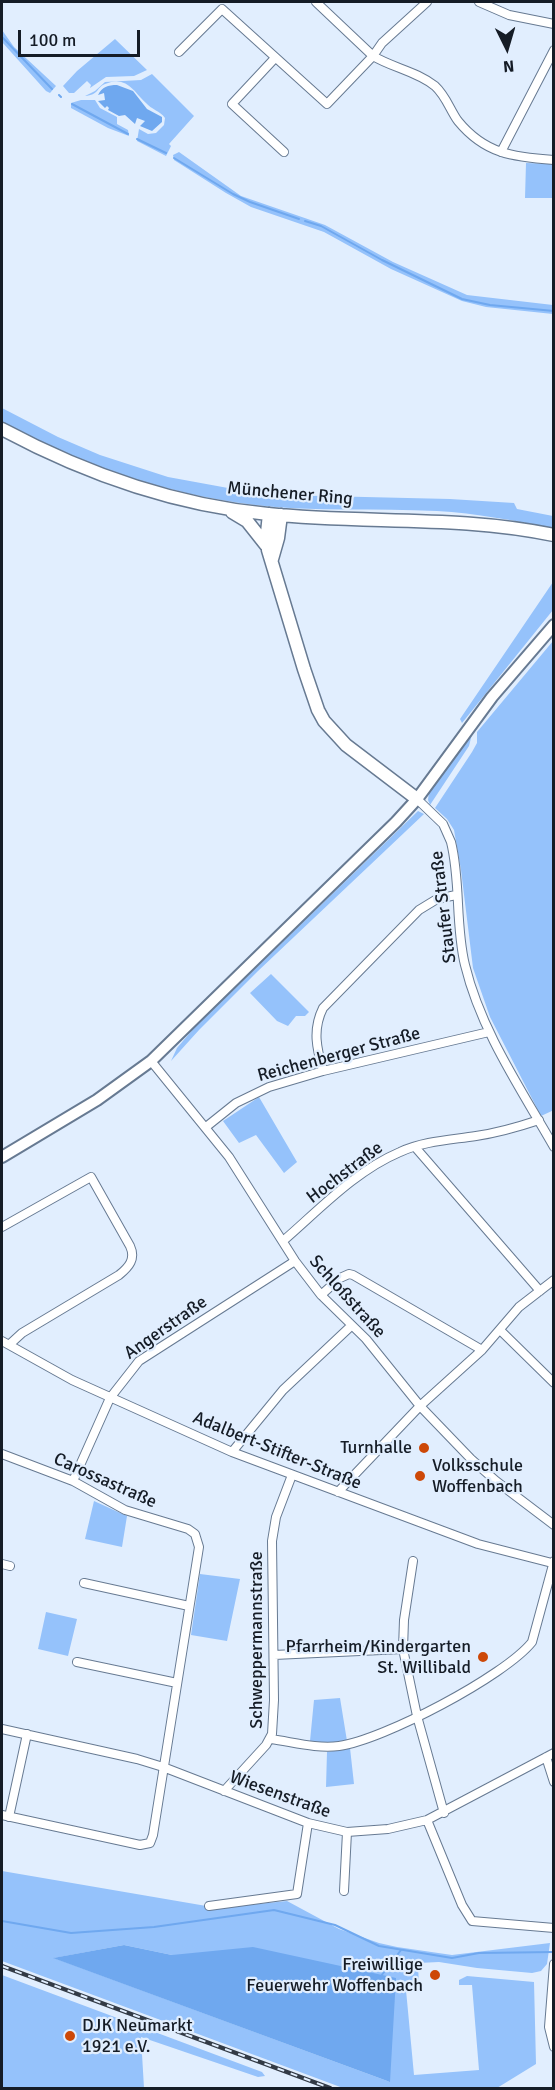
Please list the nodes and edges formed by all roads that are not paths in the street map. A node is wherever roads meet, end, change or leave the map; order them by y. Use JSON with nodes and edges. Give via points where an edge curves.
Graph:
{"nodes":[{"id":1,"x":316,"y":2,"type":"edge"},
{"id":2,"x":427,"y":2,"type":"edge"},
{"id":3,"x":483,"y":2,"type":"edge"},
{"id":4,"x":554,"y":24,"type":"edge"},
{"id":5,"x":554,"y":50,"type":"edge"},
{"id":6,"x":179,"y":52,"type":"dead end"},
{"id":7,"x":373,"y":56,"type":"junction"},
{"id":8,"x":276,"y":58,"type":"junction"},
{"id":9,"x":284,"y":152,"type":"dead end"},
{"id":10,"x":501,"y":152,"type":"junction"},
{"id":11,"x":554,"y":159,"type":"edge"},
{"id":12,"x":2,"y":429,"type":"edge"},
{"id":13,"x":217,"y":506,"type":"junction"},
{"id":14,"x":275,"y":515,"type":"junction"},
{"id":15,"x":554,"y":535,"type":"edge"},
{"id":16,"x":267,"y":546,"type":"junction"},
{"id":17,"x":272,"y":559,"type":"junction"},
{"id":18,"x":554,"y":625,"type":"edge"},
{"id":19,"x":417,"y":799,"type":"junction"},
{"id":20,"x":456,"y":895,"type":"junction"},
{"id":21,"x":489,"y":1032,"type":"junction"},
{"id":22,"x":151,"y":1061,"type":"junction"},
{"id":23,"x":323,"y":1071,"type":"junction"},
{"id":24,"x":539,"y":1120,"type":"junction"},
{"id":25,"x":206,"y":1127,"type":"junction"},
{"id":26,"x":415,"y":1147,"type":"junction"},
{"id":27,"x":554,"y":1147,"type":"edge"},
{"id":28,"x":2,"y":1157,"type":"edge"},
{"id":29,"x":2,"y":1227,"type":"edge"},
{"id":30,"x":283,"y":1241,"type":"junction"},
{"id":31,"x":295,"y":1261,"type":"junction"},
{"id":32,"x":554,"y":1280,"type":"edge"},
{"id":33,"x":540,"y":1291,"type":"junction"},
{"id":34,"x":321,"y":1295,"type":"junction"},
{"id":35,"x":351,"y":1326,"type":"junction"},
{"id":36,"x":501,"y":1330,"type":"junction"},
{"id":37,"x":2,"y":1341,"type":"edge"},
{"id":38,"x":10,"y":1344,"type":"junction"},
{"id":39,"x":482,"y":1350,"type":"junction"},
{"id":40,"x":554,"y":1383,"type":"edge"},
{"id":41,"x":110,"y":1398,"type":"junction"},
{"id":42,"x":420,"y":1406,"type":"junction"},
{"id":43,"x":232,"y":1452,"type":"junction"},
{"id":44,"x":2,"y":1454,"type":"edge"},
{"id":45,"x":292,"y":1475,"type":"junction"},
{"id":46,"x":73,"y":1481,"type":"junction"},
{"id":47,"x":338,"y":1492,"type":"junction"},
{"id":48,"x":554,"y":1525,"type":"edge"},
{"id":49,"x":413,"y":1561,"type":"dead end"},
{"id":50,"x":553,"y":1562,"type":"edge"},
{"id":51,"x":84,"y":1583,"type":"dead end"},
{"id":52,"x":189,"y":1606,"type":"junction"},
{"id":53,"x":403,"y":1649,"type":"junction"},
{"id":54,"x":274,"y":1654,"type":"junction"},
{"id":55,"x":78,"y":1662,"type":"dead end"},
{"id":56,"x":177,"y":1683,"type":"junction"},
{"id":57,"x":417,"y":1716,"type":"junction"},
{"id":58,"x":2,"y":1729,"type":"edge"},
{"id":59,"x":27,"y":1734,"type":"junction"},
{"id":60,"x":271,"y":1739,"type":"junction"},
{"id":61,"x":550,"y":1755,"type":"edge"},
{"id":62,"x":163,"y":1767,"type":"junction"},
{"id":63,"x":554,"y":1782,"type":"edge"},
{"id":64,"x":224,"y":1791,"type":"junction"},
{"id":65,"x":444,"y":1813,"type":"junction"},
{"id":66,"x":5,"y":1816,"type":"edge"},
{"id":67,"x":427,"y":1820,"type":"junction"},
{"id":68,"x":308,"y":1824,"type":"junction"},
{"id":69,"x":347,"y":1832,"type":"junction"},
{"id":70,"x":344,"y":1891,"type":"dead end"},
{"id":71,"x":209,"y":1906,"type":"dead end"},
{"id":72,"x":554,"y":1928,"type":"edge"},
{"id":73,"x":553,"y":1965,"type":"edge"},
{"id":74,"x":554,"y":2047,"type":"edge"}],
"edges":[{"from":1,"to":7,"type":"street"},
{"from":2,"to":7,"type":"street"},
{"from":3,"to":4,"type":"street","via":[[509,15]]},
{"from":5,"to":10,"type":"street"},
{"from":6,"to":8,"type":"street","via":[[222,9]]},
{"from":7,"to":8,"type":"street","via":[[327,104]]},
{"from":7,"to":10,"type":"street","via":[[413,72],[437,88],[468,131],[480,143]]},
{"from":8,"to":9,"type":"street","via":[[232,104]]},
{"from":10,"to":11,"type":"street"},
{"from":12,"to":13,"type":"main road","name":"Münchener Ring","via":[[96,473]]},
{"from":13,"to":14,"type":"main road","name":"Münchener Ring"},
{"from":13,"to":16,"type":"main road","via":[[247,521]]},
{"from":14,"to":15,"type":"main road","name":"Münchener Ring","via":[[476,523]]},
{"from":14,"to":16,"type":"main road"},
{"from":14,"to":17,"type":"main road","via":[[278,538]]},
{"from":16,"to":17,"type":"main road"},
{"from":17,"to":19,"type":"main road","via":[[304,669],[324,721],[358,755]]},
{"from":18,"to":19,"type":"street","via":[[484,706]]},
{"from":19,"to":20,"type":"street","name":"Staufer Straße","via":[[450,837]]},
{"from":19,"to":22,"type":"street"},
{"from":20,"to":21,"type":"street","name":"Staufer Straße","via":[[465,966]]},
{"from":20,"to":23,"type":"street","via":[[437,899],[419,910],[323,1008],[316,1030]]},
{"from":21,"to":23,"type":"street","name":"Reichenberger Straße"},
{"from":21,"to":24,"type":"street","name":"Staufer Straße"},
{"from":22,"to":25,"type":"street","name":"Schloßstraße"},
{"from":22,"to":28,"type":"street","via":[[97,1100]]},
{"from":23,"to":25,"type":"street","name":"Reichenberger Straße","via":[[255,1093]]},
{"from":24,"to":26,"type":"street","name":"Hochstraße"},
{"from":24,"to":27,"type":"street","name":"Staufer Straße"},
{"from":25,"to":30,"type":"street","name":"Schloßstraße"},
{"from":26,"to":30,"type":"street","name":"Hochstraße","via":[[371,1168]]},
{"from":26,"to":33,"type":"street"},
{"from":29,"to":38,"type":"street","via":[[92,1177],[133,1255],[119,1275]]},
{"from":30,"to":31,"type":"street","name":"Schloßstraße"},
{"from":31,"to":34,"type":"street","name":"Schloßstraße"},
{"from":31,"to":41,"type":"street","name":"Angerstraße","via":[[147,1354]]},
{"from":32,"to":33,"type":"street"},
{"from":33,"to":36,"type":"street","via":[[519,1307]]},
{"from":34,"to":35,"type":"street","name":"Schloßstraße"},
{"from":34,"to":39,"type":"street","via":[[340,1278],[353,1275]]},
{"from":35,"to":42,"type":"street","name":"Schloßstraße"},
{"from":35,"to":43,"type":"street","via":[[283,1390]]},
{"from":36,"to":39,"type":"street"},
{"from":36,"to":40,"type":"street"},
{"from":37,"to":38,"type":"street","name":"Adalbert-Stifter-Straße"},
{"from":38,"to":41,"type":"street","name":"Adalbert-Stifter-Straße"},
{"from":39,"to":42,"type":"street"},
{"from":41,"to":43,"type":"street","name":"Adalbert-Stifter-Straße"},
{"from":41,"to":46,"type":"street","name":"Angerstraße"},
{"from":42,"to":47,"type":"street"},
{"from":42,"to":48,"type":"street","name":"Schloßstraße","via":[[479,1466]]},
{"from":43,"to":45,"type":"street","name":"Adalbert-Stifter-Straße"},
{"from":44,"to":46,"type":"street","name":"Carossastraße"},
{"from":45,"to":47,"type":"street","name":"Adalbert-Stifter-Straße"},
{"from":45,"to":54,"type":"street","name":"Schweppermannstraße","via":[[273,1530]]},
{"from":46,"to":52,"type":"street","name":"Carossastraße","via":[[125,1510],[193,1532],[199,1547]]},
{"from":47,"to":50,"type":"street","name":"Adalbert-Stifter-Straße","via":[[478,1544]]},
{"from":49,"to":53,"type":"street"},
{"from":50,"to":57,"type":"street","via":[[536,1630],[524,1652]]},
{"from":51,"to":52,"type":"street"},
{"from":52,"to":56,"type":"street","name":"Carossastraße"},
{"from":53,"to":54,"type":"street"},
{"from":53,"to":57,"type":"street"},
{"from":54,"to":60,"type":"street","name":"Schweppermannstraße"},
{"from":55,"to":56,"type":"street"},
{"from":56,"to":62,"type":"street","name":"Carossastraße"},
{"from":57,"to":60,"type":"street","via":[[376,1736],[336,1747]]},
{"from":57,"to":65,"type":"street"},
{"from":58,"to":59,"type":"street","name":"Wiesenstraße"},
{"from":59,"to":62,"type":"street","name":"Wiesenstraße"},
{"from":59,"to":66,"type":"street"},
{"from":60,"to":64,"type":"street","name":"Schweppermannstraße"},
{"from":61,"to":63,"type":"street"},
{"from":61,"to":65,"type":"street","name":"Wiesenstraße"},
{"from":62,"to":64,"type":"street","name":"Wiesenstraße"},
{"from":62,"to":66,"type":"street","name":"Carossastraße","via":[[152,1840],[145,1845]]},
{"from":64,"to":68,"type":"street","name":"Wiesenstraße"},
{"from":65,"to":67,"type":"street","name":"Wiesenstraße"},
{"from":67,"to":69,"type":"street","name":"Wiesenstraße","via":[[388,1829]]},
{"from":67,"to":72,"type":"street","via":[[472,1922]]},
{"from":68,"to":69,"type":"street","name":"Wiesenstraße"},
{"from":68,"to":71,"type":"street","via":[[297,1894]]},
{"from":69,"to":70,"type":"street"},
{"from":73,"to":74,"type":"street","via":[[549,2027]]}]}
